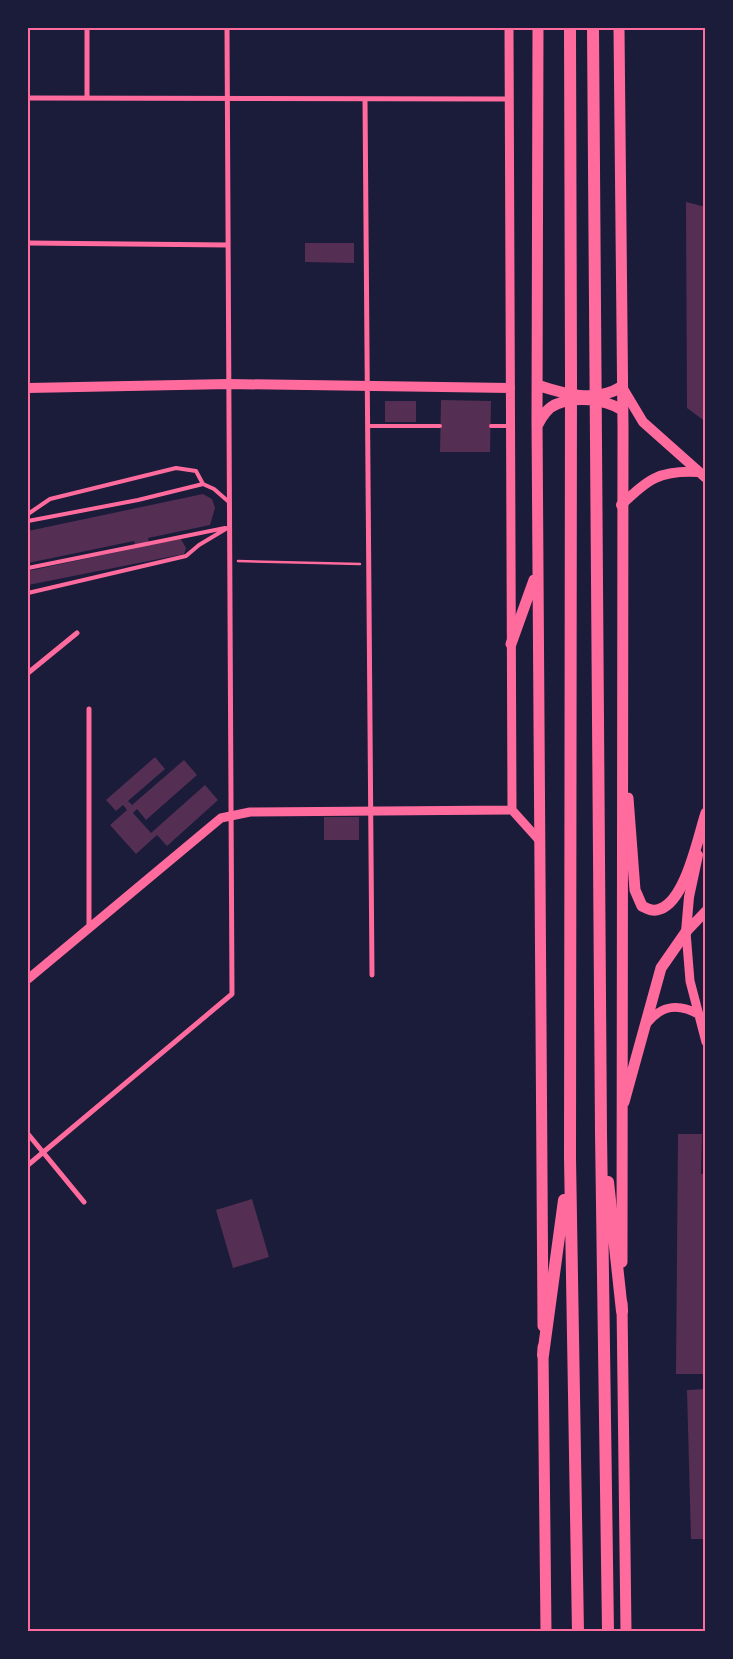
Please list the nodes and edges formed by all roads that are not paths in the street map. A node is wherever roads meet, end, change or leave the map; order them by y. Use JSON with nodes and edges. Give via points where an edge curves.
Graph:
{"nodes":[{"id":1,"x":87,"y":28,"type":"edge"},
{"id":2,"x":227,"y":28,"type":"edge"},
{"id":3,"x":509,"y":28,"type":"edge"},
{"id":4,"x":538,"y":28,"type":"edge"},
{"id":5,"x":570,"y":28,"type":"edge"},
{"id":6,"x":594,"y":28,"type":"edge"},
{"id":7,"x":619,"y":28,"type":"edge"},
{"id":8,"x":28,"y":98,"type":"edge"},
{"id":9,"x":87,"y":98,"type":"junction"},
{"id":10,"x":228,"y":98,"type":"junction"},
{"id":11,"x":366,"y":98,"type":"junction"},
{"id":12,"x":509,"y":99,"type":"junction"},
{"id":13,"x":28,"y":243,"type":"edge"},
{"id":14,"x":228,"y":245,"type":"junction"},
{"id":15,"x":229,"y":384,"type":"junction"},
{"id":16,"x":369,"y":385,"type":"junction"},
{"id":17,"x":537,"y":385,"type":"junction"},
{"id":18,"x":621,"y":387,"type":"junction"},
{"id":19,"x":28,"y":388,"type":"edge"},
{"id":20,"x":510,"y":388,"type":"junction"},
{"id":21,"x":622,"y":410,"type":"junction"},
{"id":22,"x":368,"y":426,"type":"junction"},
{"id":23,"x":440,"y":426,"type":"dead end"},
{"id":24,"x":490,"y":426,"type":"dead end"},
{"id":25,"x":510,"y":426,"type":"junction"},
{"id":26,"x":536,"y":426,"type":"junction"},
{"id":27,"x":702,"y":475,"type":"edge"},
{"id":28,"x":203,"y":484,"type":"junction"},
{"id":29,"x":229,"y":502,"type":"junction"},
{"id":30,"x":621,"y":505,"type":"junction"},
{"id":31,"x":28,"y":514,"type":"edge"},
{"id":32,"x":28,"y":521,"type":"edge"},
{"id":33,"x":230,"y":527,"type":"junction"},
{"id":34,"x":28,"y":568,"type":"edge"},
{"id":35,"x":537,"y":571,"type":"junction"},
{"id":36,"x":28,"y":593,"type":"edge"},
{"id":37,"x":77,"y":633,"type":"dead end"},
{"id":38,"x":511,"y":644,"type":"junction"},
{"id":39,"x":28,"y":673,"type":"edge"},
{"id":40,"x":89,"y":709,"type":"dead end"},
{"id":41,"x":621,"y":777,"type":"junction"},
{"id":42,"x":371,"y":810,"type":"junction"},
{"id":43,"x":512,"y":810,"type":"junction"},
{"id":44,"x":706,"y":813,"type":"edge"},
{"id":45,"x":231,"y":815,"type":"junction"},
{"id":46,"x":706,"y":818,"type":"edge"},
{"id":47,"x":539,"y":840,"type":"junction"},
{"id":48,"x":706,"y":911,"type":"edge"},
{"id":49,"x":89,"y":928,"type":"junction"},
{"id":50,"x":686,"y":932,"type":"junction"},
{"id":51,"x":372,"y":974,"type":"dead end"},
{"id":52,"x":28,"y":979,"type":"edge"},
{"id":53,"x":698,"y":1014,"type":"junction"},
{"id":54,"x":643,"y":1029,"type":"junction"},
{"id":55,"x":706,"y":1042,"type":"edge"},
{"id":56,"x":620,"y":1119,"type":"junction"},
{"id":57,"x":601,"y":1133,"type":"junction"},
{"id":58,"x":28,"y":1134,"type":"edge"},
{"id":59,"x":42,"y":1152,"type":"junction"},
{"id":60,"x":570,"y":1158,"type":"junction"},
{"id":61,"x":28,"y":1165,"type":"edge"},
{"id":62,"x":84,"y":1202,"type":"dead end"},
{"id":63,"x":622,"y":1311,"type":"junction"},
{"id":64,"x":543,"y":1355,"type":"junction"},
{"id":65,"x":546,"y":1632,"type":"edge"},
{"id":66,"x":578,"y":1632,"type":"edge"},
{"id":67,"x":608,"y":1632,"type":"edge"},
{"id":68,"x":626,"y":1632,"type":"edge"}],
"edges":[{"from":1,"to":9,"type":"street"},
{"from":2,"to":10,"type":"street"},
{"from":3,"to":12,"type":"street"},
{"from":4,"to":17,"type":"main road"},
{"from":5,"to":60,"type":"highway"},
{"from":6,"to":57,"type":"highway"},
{"from":7,"to":18,"type":"main road"},
{"from":8,"to":9,"type":"street"},
{"from":9,"to":10,"type":"street"},
{"from":10,"to":11,"type":"street"},
{"from":10,"to":14,"type":"street"},
{"from":11,"to":12,"type":"street"},
{"from":11,"to":16,"type":"street"},
{"from":12,"to":20,"type":"street"},
{"from":13,"to":14,"type":"street"},
{"from":14,"to":15,"type":"street"},
{"from":15,"to":16,"type":"main road"},
{"from":15,"to":19,"type":"main road"},
{"from":15,"to":29,"type":"street"},
{"from":16,"to":20,"type":"main road"},
{"from":16,"to":22,"type":"street"},
{"from":17,"to":18,"type":"main road","via":[[564,394],[589,396],[613,392]]},
{"from":17,"to":26,"type":"main road"},
{"from":18,"to":21,"type":"main road"},
{"from":18,"to":27,"type":"main road","via":[[643,422]]},
{"from":20,"to":25,"type":"street"},
{"from":21,"to":26,"type":"main road","via":[[588,400],[558,403]]},
{"from":21,"to":30,"type":"main road"},
{"from":22,"to":23,"type":"lane"},
{"from":22,"to":42,"type":"street"},
{"from":24,"to":25,"type":"lane"},
{"from":25,"to":38,"type":"street"},
{"from":26,"to":35,"type":"main road"},
{"from":27,"to":30,"type":"main road","via":[[677,471],[663,474],[638,489]]},
{"from":28,"to":29,"type":"lane"},
{"from":28,"to":31,"type":"lane","via":[[196,471],[176,468],[50,499]]},
{"from":28,"to":32,"type":"lane"},
{"from":29,"to":33,"type":"street"},
{"from":30,"to":41,"type":"main road"},
{"from":33,"to":34,"type":"lane"},
{"from":33,"to":36,"type":"lane","via":[[186,556]]},
{"from":33,"to":45,"type":"street"},
{"from":35,"to":38,"type":"main road"},
{"from":35,"to":47,"type":"main road"},
{"from":37,"to":39,"type":"street"},
{"from":38,"to":43,"type":"street"},
{"from":40,"to":49,"type":"street"},
{"from":41,"to":44,"type":"main road","via":[[627,792],[635,890],[642,906],[651,910],[660,909],[679,891]]},
{"from":41,"to":56,"type":"main road"},
{"from":42,"to":43,"type":"street"},
{"from":42,"to":45,"type":"street"},
{"from":42,"to":51,"type":"street"},
{"from":43,"to":47,"type":"street"},
{"from":45,"to":49,"type":"street","via":[[208,827]]},
{"from":45,"to":59,"type":"street","via":[[232,994]]},
{"from":46,"to":50,"type":"main road","via":[[689,897]]},
{"from":47,"to":64,"type":"main road"},
{"from":48,"to":50,"type":"main road"},
{"from":49,"to":52,"type":"street"},
{"from":50,"to":53,"type":"street","via":[[687,960]]},
{"from":50,"to":54,"type":"main road","via":[[661,968]]},
{"from":53,"to":54,"type":"street","via":[[681,1006],[669,1007],[653,1016]]},
{"from":53,"to":55,"type":"street"},
{"from":54,"to":56,"type":"main road"},
{"from":56,"to":63,"type":"main road"},
{"from":57,"to":63,"type":"highway"},
{"from":57,"to":67,"type":"highway"},
{"from":58,"to":59,"type":"street"},
{"from":59,"to":61,"type":"street"},
{"from":59,"to":62,"type":"street"},
{"from":60,"to":64,"type":"highway"},
{"from":60,"to":66,"type":"highway"},
{"from":63,"to":68,"type":"main road"},
{"from":64,"to":65,"type":"main road"}]}
